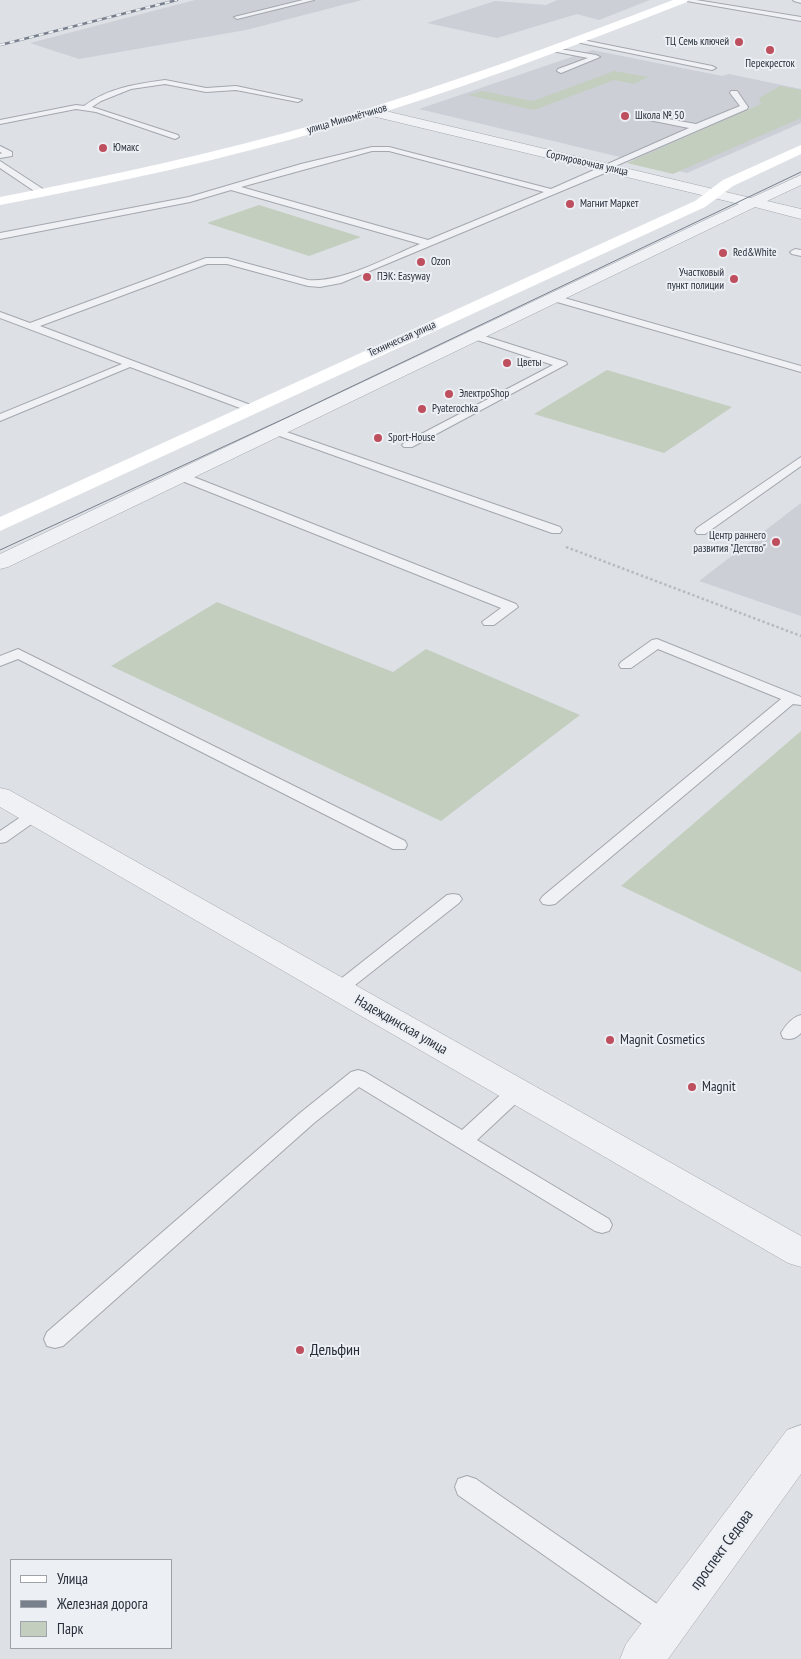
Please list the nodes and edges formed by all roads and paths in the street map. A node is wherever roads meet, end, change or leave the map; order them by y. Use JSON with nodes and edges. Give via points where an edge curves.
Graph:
{"nodes":[{"id":1,"x":310,"y":0,"type":"edge"},
{"id":2,"x":684,"y":0,"type":"edge"},
{"id":3,"x":796,"y":0,"type":"edge"},
{"id":4,"x":801,"y":1,"type":"edge"},
{"id":5,"x":237,"y":17,"type":"dead end"},
{"id":6,"x":801,"y":19,"type":"edge"},
{"id":7,"x":578,"y":41,"type":"junction"},
{"id":8,"x":554,"y":50,"type":"junction"},
{"id":9,"x":712,"y":68,"type":"dead end"},
{"id":10,"x":561,"y":71,"type":"dead end"},
{"id":11,"x":734,"y":92,"type":"dead end"},
{"id":12,"x":298,"y":100,"type":"dead end"},
{"id":13,"x":86,"y":108,"type":"junction"},
{"id":14,"x":373,"y":112,"type":"junction"},
{"id":15,"x":642,"y":116,"type":"dead end"},
{"id":16,"x":0,"y":122,"type":"edge"},
{"id":17,"x":697,"y":127,"type":"junction"},
{"id":18,"x":175,"y":137,"type":"dead end"},
{"id":19,"x":0,"y":148,"type":"edge"},
{"id":20,"x":801,"y":149,"type":"edge"},
{"id":21,"x":0,"y":156,"type":"edge"},
{"id":22,"x":0,"y":164,"type":"edge"},
{"id":23,"x":608,"y":168,"type":"junction"},
{"id":24,"x":801,"y":179,"type":"edge"},
{"id":25,"x":231,"y":187,"type":"junction"},
{"id":26,"x":553,"y":192,"type":"junction"},
{"id":27,"x":43,"y":193,"type":"junction"},
{"id":28,"x":715,"y":193,"type":"junction"},
{"id":29,"x":0,"y":201,"type":"edge"},
{"id":30,"x":752,"y":202,"type":"junction"},
{"id":31,"x":801,"y":214,"type":"edge"},
{"id":32,"x":0,"y":236,"type":"edge"},
{"id":33,"x":428,"y":243,"type":"junction"},
{"id":34,"x":554,"y":298,"type":"junction"},
{"id":35,"x":0,"y":315,"type":"edge"},
{"id":36,"x":28,"y":327,"type":"junction"},
{"id":37,"x":475,"y":336,"type":"junction"},
{"id":38,"x":126,"y":366,"type":"dead end"},
{"id":39,"x":801,"y":369,"type":"edge"},
{"id":40,"x":252,"y":409,"type":"junction"},
{"id":41,"x":0,"y":418,"type":"edge"},
{"id":42,"x":275,"y":432,"type":"junction"},
{"id":43,"x":408,"y":445,"type":"dead end"},
{"id":44,"x":801,"y":461,"type":"edge"},
{"id":45,"x":181,"y":476,"type":"junction"},
{"id":46,"x":0,"y":525,"type":"edge"},
{"id":47,"x":556,"y":530,"type":"dead end"},
{"id":48,"x":702,"y":531,"type":"dead end"},
{"id":49,"x":565,"y":547,"type":"dead end"},
{"id":50,"x":0,"y":562,"type":"edge"},
{"id":51,"x":489,"y":622,"type":"dead end"},
{"id":52,"x":801,"y":636,"type":"edge"},
{"id":53,"x":0,"y":662,"type":"edge"},
{"id":54,"x":626,"y":665,"type":"dead end"},
{"id":55,"x":796,"y":700,"type":"edge"},
{"id":56,"x":0,"y":796,"type":"edge"},
{"id":57,"x":34,"y":815,"type":"junction"},
{"id":58,"x":0,"y":838,"type":"edge"},
{"id":59,"x":399,"y":845,"type":"dead end"},
{"id":60,"x":452,"y":899,"type":"dead end"},
{"id":61,"x":549,"y":900,"type":"dead end"},
{"id":62,"x":338,"y":989,"type":"junction"},
{"id":63,"x":517,"y":1091,"type":"junction"},
{"id":64,"x":463,"y":1141,"type":"junction"},
{"id":65,"x":602,"y":1225,"type":"dead end"},
{"id":66,"x":801,"y":1254,"type":"edge"},
{"id":67,"x":55,"y":1339,"type":"dead end"},
{"id":68,"x":801,"y":1442,"type":"edge"},
{"id":69,"x":467,"y":1487,"type":"dead end"},
{"id":70,"x":667,"y":1626,"type":"junction"},
{"id":71,"x":642,"y":1659,"type":"edge"}],
"edges":[{"from":1,"to":5,"type":"lane"},
{"from":2,"to":6,"type":"lane"},
{"from":2,"to":7,"type":"street","name":"улица Миномётчиков"},
{"from":3,"to":4,"type":"lane"},
{"from":7,"to":8,"type":"street","name":"улица Миномётчиков"},
{"from":7,"to":9,"type":"lane"},
{"from":8,"to":10,"type":"lane","via":[[596,57]]},
{"from":8,"to":14,"type":"street","name":"улица Миномётчиков"},
{"from":11,"to":17,"type":"lane","via":[[744,107]]},
{"from":12,"to":13,"type":"lane","via":[[236,88],[206,90],[166,82],[130,87],[98,98]]},
{"from":13,"to":16,"type":"lane","via":[[76,107]]},
{"from":13,"to":18,"type":"lane"},
{"from":14,"to":23,"type":"street","name":"Сортировочная улица"},
{"from":14,"to":27,"type":"street","name":"улица Миномётчиков","via":[[161,169]]},
{"from":15,"to":17,"type":"lane"},
{"from":17,"to":23,"type":"lane"},
{"from":19,"to":21,"type":"lane","via":[[10,154]]},
{"from":20,"to":28,"type":"street","name":"Техническая улица","via":[[728,183]]},
{"from":22,"to":27,"type":"lane"},
{"from":23,"to":26,"type":"lane"},
{"from":23,"to":28,"type":"street","name":"Сортировочная улица"},
{"from":24,"to":30,"type":"street"},
{"from":25,"to":26,"type":"lane","via":[[384,148]]},
{"from":25,"to":32,"type":"lane","via":[[190,199]]},
{"from":25,"to":33,"type":"lane"},
{"from":26,"to":33,"type":"lane"},
{"from":27,"to":29,"type":"street","name":"улица Миномётчиков"},
{"from":28,"to":30,"type":"street","name":"Сортировочная улица"},
{"from":28,"to":40,"type":"street","name":"Техническая улица","via":[[700,204]]},
{"from":30,"to":31,"type":"street","name":"Сортировочная улица"},
{"from":30,"to":34,"type":"street"},
{"from":33,"to":36,"type":"lane","via":[[338,281],[320,284],[284,278],[227,261],[206,260]]},
{"from":34,"to":37,"type":"street"},
{"from":34,"to":39,"type":"lane"},
{"from":35,"to":36,"type":"lane"},
{"from":36,"to":40,"type":"lane"},
{"from":37,"to":42,"type":"street"},
{"from":37,"to":43,"type":"lane","via":[[562,364]]},
{"from":38,"to":41,"type":"lane"},
{"from":40,"to":46,"type":"street","name":"Техническая улица"},
{"from":42,"to":45,"type":"street"},
{"from":42,"to":47,"type":"lane"},
{"from":44,"to":48,"type":"lane"},
{"from":45,"to":50,"type":"street"},
{"from":45,"to":51,"type":"lane","via":[[511,607]]},
{"from":49,"to":52,"type":"path"},
{"from":53,"to":59,"type":"lane","via":[[18,653]]},
{"from":54,"to":55,"type":"lane","via":[[657,643]]},
{"from":55,"to":61,"type":"lane"},
{"from":56,"to":57,"type":"street","name":"Надеждинская улица"},
{"from":57,"to":58,"type":"lane"},
{"from":57,"to":62,"type":"street","name":"Надеждинская улица"},
{"from":60,"to":62,"type":"lane"},
{"from":62,"to":63,"type":"street","name":"Надеждинская улица"},
{"from":63,"to":64,"type":"lane"},
{"from":63,"to":66,"type":"street","name":"Надеждинская улица"},
{"from":64,"to":65,"type":"lane"},
{"from":64,"to":67,"type":"lane","via":[[358,1077]]},
{"from":68,"to":70,"type":"street","name":"проспект Седова"},
{"from":69,"to":70,"type":"lane"},
{"from":70,"to":71,"type":"street","name":"проспект Седова"}]}
